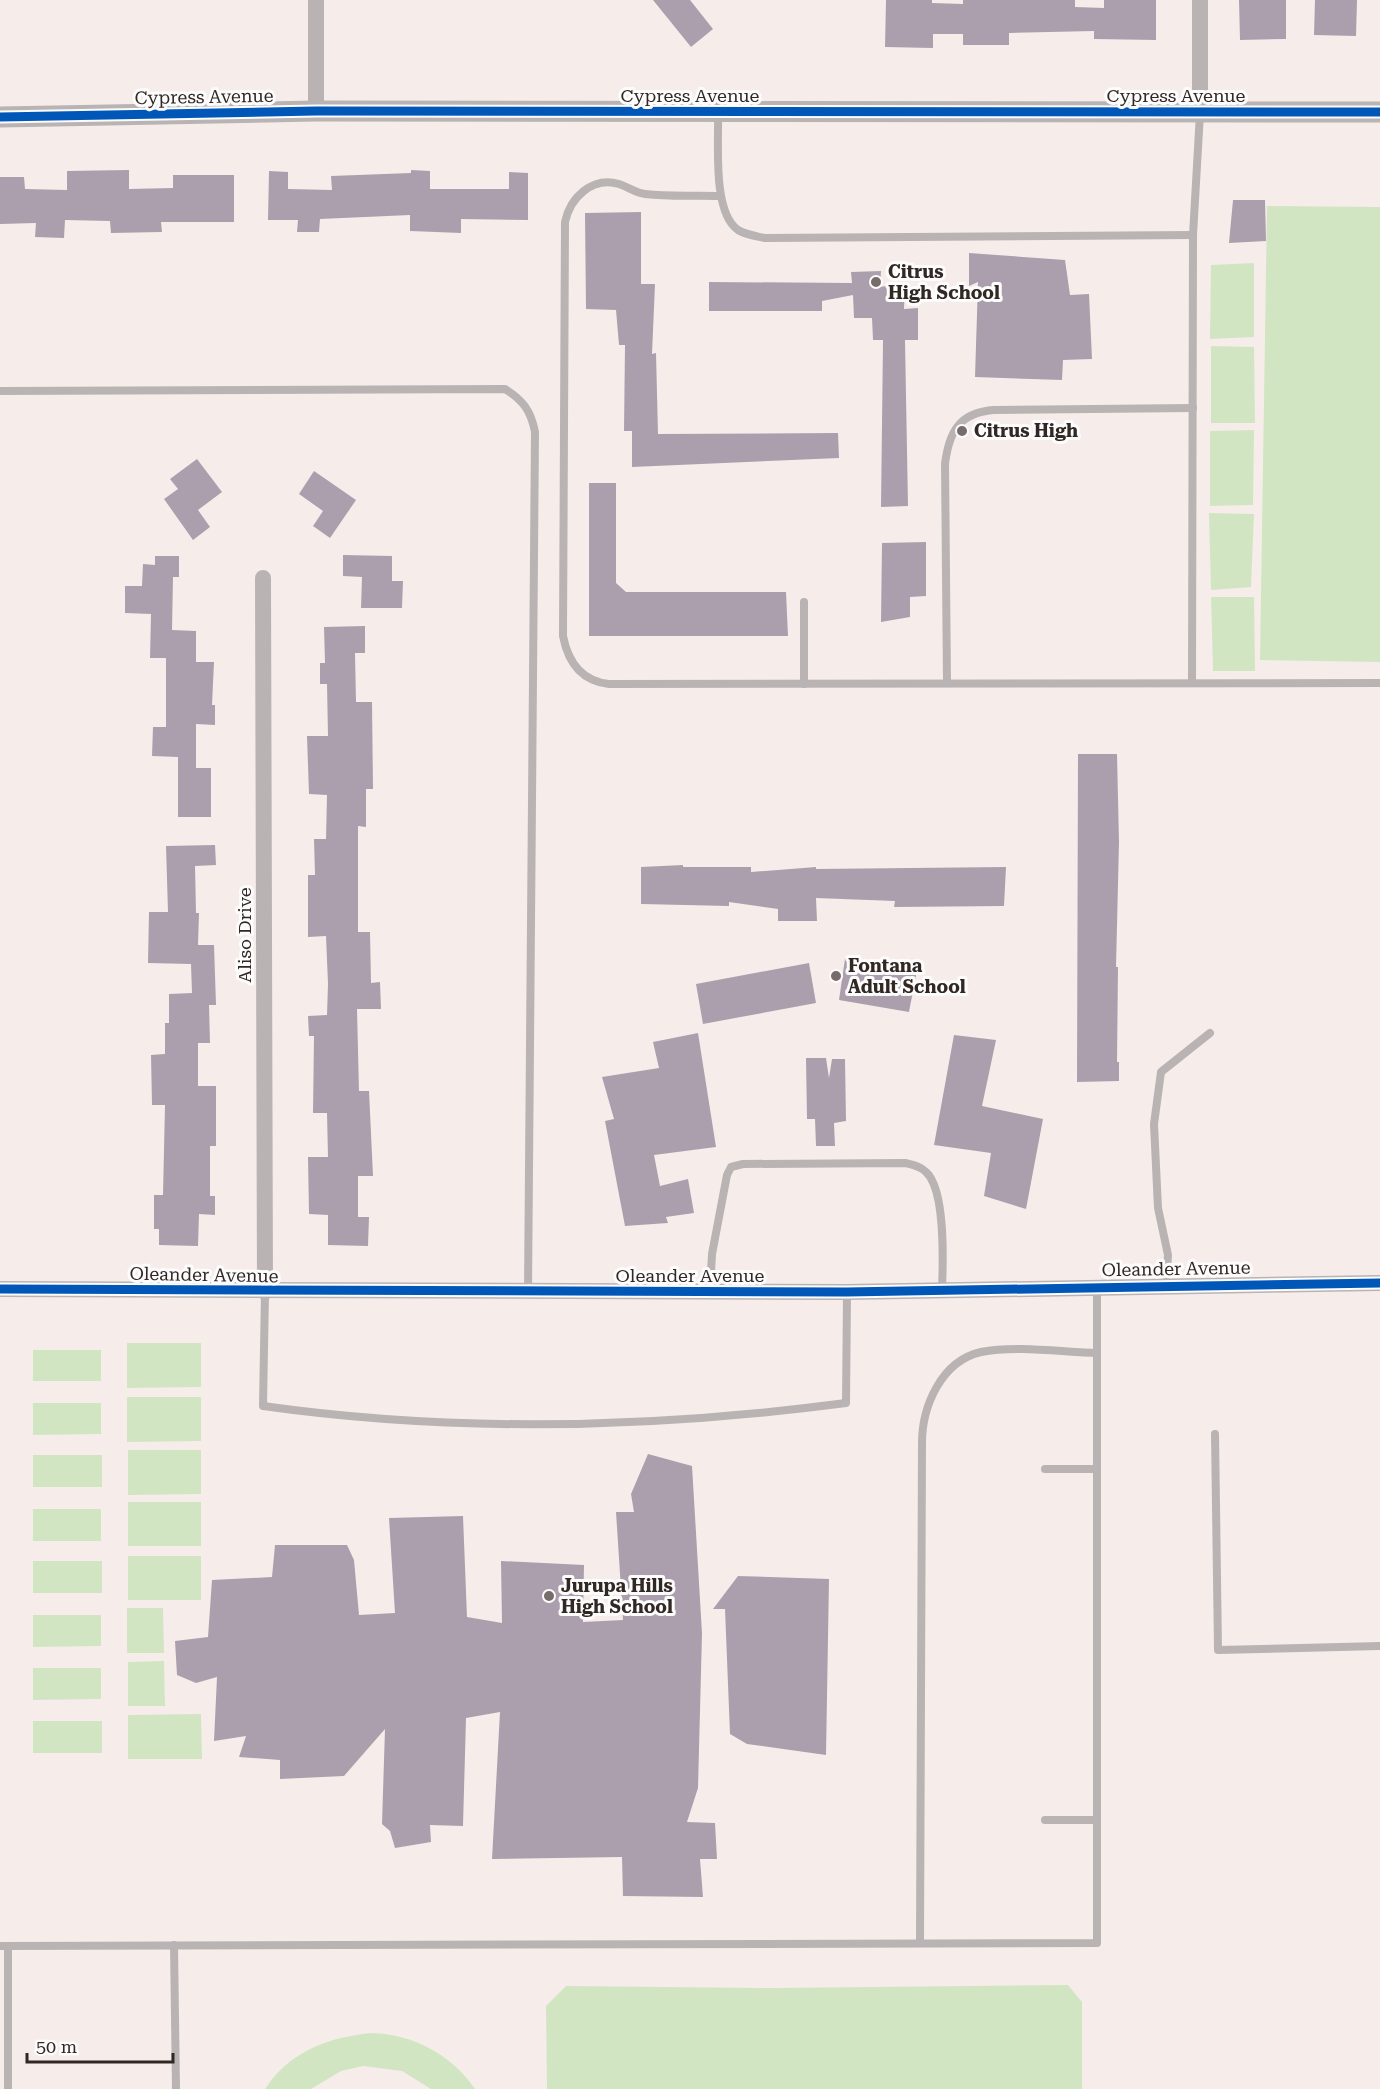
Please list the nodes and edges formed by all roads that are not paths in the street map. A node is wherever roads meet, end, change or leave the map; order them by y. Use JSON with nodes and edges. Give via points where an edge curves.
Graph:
{"nodes":[{"id":1,"x":316,"y":0,"type":"edge"},
{"id":2,"x":1200,"y":0,"type":"edge"},
{"id":3,"x":316,"y":111,"type":"junction"},
{"id":4,"x":718,"y":112,"type":"junction"},
{"id":5,"x":1380,"y":112,"type":"edge"},
{"id":6,"x":1200,"y":113,"type":"junction"},
{"id":7,"x":0,"y":117,"type":"edge"},
{"id":8,"x":720,"y":196,"type":"junction"},
{"id":9,"x":1193,"y":235,"type":"junction"},
{"id":10,"x":0,"y":391,"type":"edge"},
{"id":11,"x":1193,"y":408,"type":"junction"},
{"id":12,"x":263,"y":578,"type":"dead end"},
{"id":13,"x":804,"y":602,"type":"dead end"},
{"id":14,"x":1380,"y":682,"type":"edge"},
{"id":15,"x":1192,"y":683,"type":"junction"},
{"id":16,"x":804,"y":684,"type":"junction"},
{"id":17,"x":947,"y":684,"type":"junction"},
{"id":18,"x":1210,"y":1033,"type":"dead end"},
{"id":19,"x":1380,"y":1283,"type":"edge"},
{"id":20,"x":1166,"y":1285,"type":"junction"},
{"id":21,"x":1097,"y":1287,"type":"junction"},
{"id":22,"x":0,"y":1289,"type":"edge"},
{"id":23,"x":942,"y":1290,"type":"junction"},
{"id":24,"x":265,"y":1292,"type":"junction"},
{"id":25,"x":528,"y":1292,"type":"junction"},
{"id":26,"x":710,"y":1292,"type":"junction"},
{"id":27,"x":847,"y":1292,"type":"junction"},
{"id":28,"x":1097,"y":1353,"type":"junction"},
{"id":29,"x":1215,"y":1434,"type":"dead end"},
{"id":30,"x":1045,"y":1469,"type":"dead end"},
{"id":31,"x":1097,"y":1469,"type":"junction"},
{"id":32,"x":1380,"y":1646,"type":"edge"},
{"id":33,"x":1045,"y":1820,"type":"dead end"},
{"id":34,"x":1097,"y":1820,"type":"junction"},
{"id":35,"x":920,"y":1943,"type":"junction"},
{"id":36,"x":174,"y":1945,"type":"junction"},
{"id":37,"x":4,"y":1946,"type":"edge"},
{"id":38,"x":8,"y":2089,"type":"edge"},
{"id":39,"x":176,"y":2089,"type":"edge"}],
"edges":[{"from":1,"to":3,"type":"street"},
{"from":2,"to":6,"type":"street"},
{"from":3,"to":4,"type":"street","name":"Cypress Avenue"},
{"from":3,"to":7,"type":"street","name":"Cypress Avenue"},
{"from":4,"to":6,"type":"street","name":"Cypress Avenue"},
{"from":4,"to":8,"type":"lane"},
{"from":5,"to":6,"type":"street","name":"Cypress Avenue"},
{"from":6,"to":9,"type":"lane"},
{"from":8,"to":9,"type":"lane","via":[[726,216],[737,229],[765,238]]},
{"from":8,"to":16,"type":"lane","via":[[641,194],[617,183],[603,183],[588,187],[567,209],[563,636],[570,660],[579,672],[598,683]]},
{"from":9,"to":11,"type":"lane"},
{"from":10,"to":25,"type":"lane","via":[[505,389],[525,404],[535,432]]},
{"from":11,"to":15,"type":"lane"},
{"from":11,"to":17,"type":"lane","via":[[993,410],[965,417],[950,440],[945,464]]},
{"from":12,"to":24,"type":"street","name":"Aliso Drive"},
{"from":13,"to":16,"type":"lane"},
{"from":14,"to":15,"type":"lane"},
{"from":15,"to":17,"type":"lane"},
{"from":16,"to":17,"type":"lane"},
{"from":18,"to":20,"type":"lane","via":[[1161,1072],[1154,1124],[1158,1208],[1168,1255]]},
{"from":19,"to":20,"type":"street","name":"Oleander Avenue"},
{"from":20,"to":21,"type":"street","name":"Oleander Avenue"},
{"from":21,"to":23,"type":"street","name":"Oleander Avenue"},
{"from":21,"to":28,"type":"lane"},
{"from":22,"to":24,"type":"street","name":"Oleander Avenue"},
{"from":23,"to":26,"type":"lane","via":[[943,1235],[938,1201],[932,1179],[918,1166],[743,1164],[731,1167],[727,1175],[711,1254]]},
{"from":23,"to":27,"type":"street","name":"Oleander Avenue"},
{"from":24,"to":25,"type":"street","name":"Oleander Avenue"},
{"from":24,"to":27,"type":"lane","via":[[263,1406],[395,1418],[559,1423],[722,1416],[846,1403]]},
{"from":25,"to":26,"type":"street","name":"Oleander Avenue"},
{"from":26,"to":27,"type":"street","name":"Oleander Avenue"},
{"from":28,"to":31,"type":"lane"},
{"from":28,"to":35,"type":"lane","via":[[979,1352],[950,1370],[922,1420]]},
{"from":29,"to":32,"type":"lane","via":[[1218,1650]]},
{"from":30,"to":31,"type":"lane"},
{"from":31,"to":34,"type":"lane"},
{"from":33,"to":34,"type":"lane"},
{"from":34,"to":35,"type":"lane","via":[[1097,1943]]},
{"from":35,"to":36,"type":"lane"},
{"from":36,"to":37,"type":"lane"},
{"from":36,"to":39,"type":"lane"},
{"from":37,"to":38,"type":"lane"}]}
